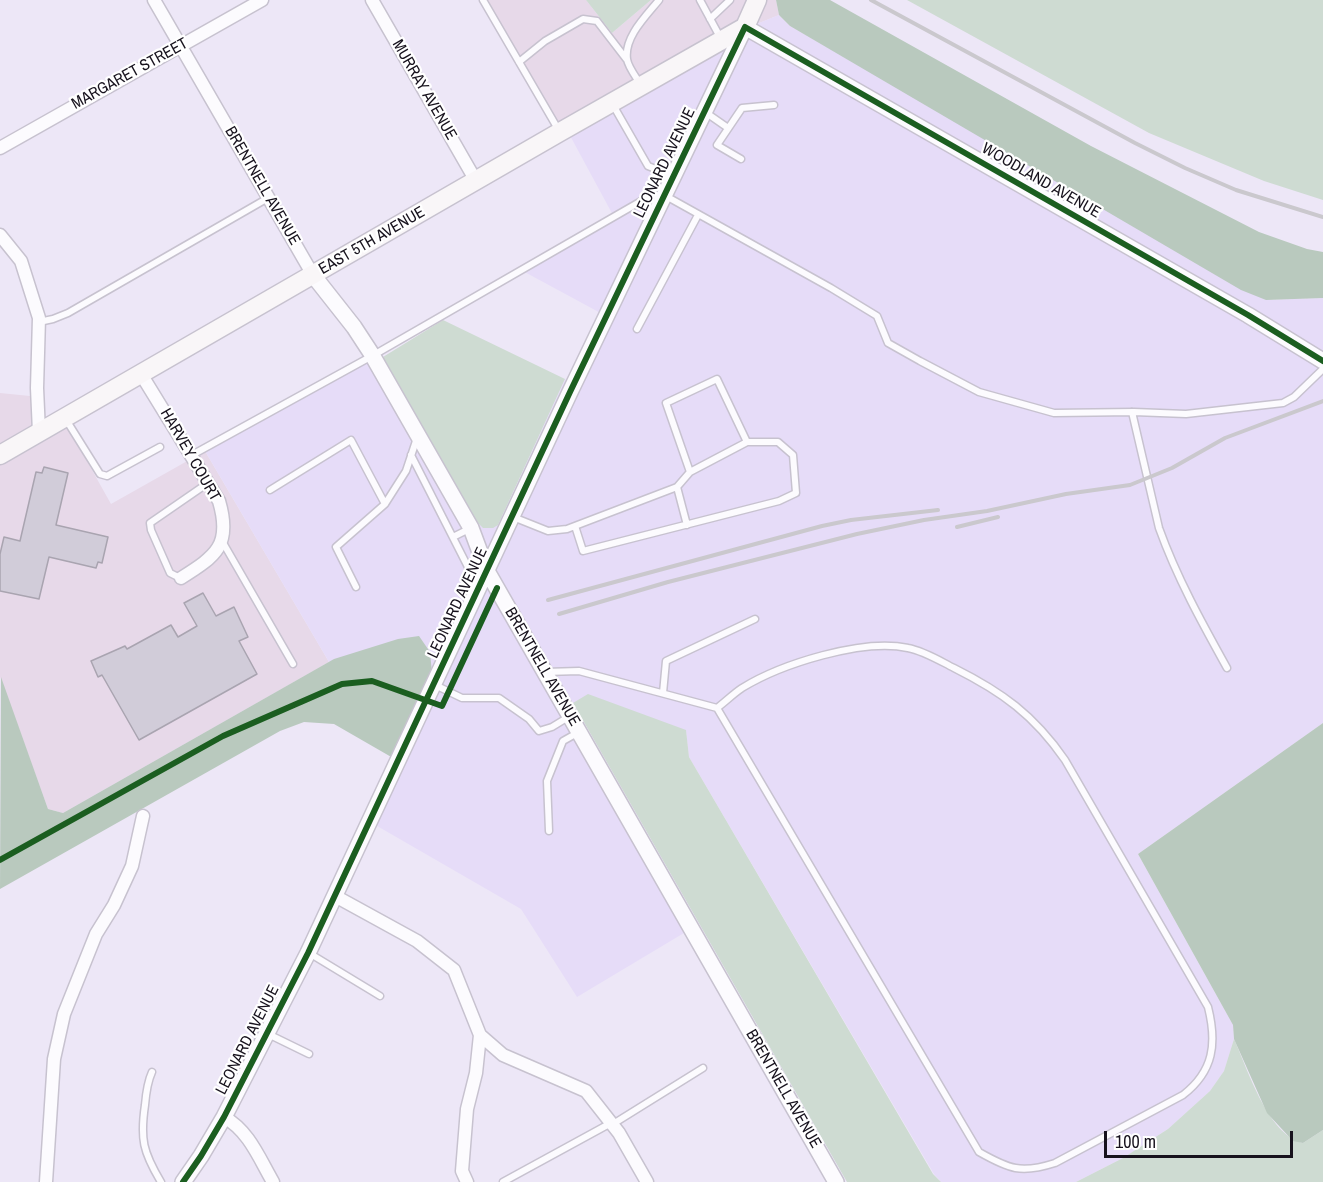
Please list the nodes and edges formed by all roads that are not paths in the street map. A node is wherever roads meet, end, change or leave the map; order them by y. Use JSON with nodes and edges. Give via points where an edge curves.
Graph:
{"nodes":[{"id":1,"x":153,"y":0,"type":"edge"},
{"id":2,"x":262,"y":0,"type":"edge"},
{"id":3,"x":372,"y":0,"type":"edge"},
{"id":4,"x":483,"y":0,"type":"edge"},
{"id":5,"x":659,"y":0,"type":"edge"},
{"id":6,"x":700,"y":0,"type":"edge"},
{"id":7,"x":730,"y":0,"type":"edge"},
{"id":8,"x":757,"y":0,"type":"edge"},
{"id":9,"x":710,"y":19,"type":"junction"},
{"id":10,"x":745,"y":27,"type":"junction"},
{"id":11,"x":721,"y":41,"type":"junction"},
{"id":12,"x":181,"y":45,"type":"junction"},
{"id":13,"x":627,"y":60,"type":"junction"},
{"id":14,"x":519,"y":62,"type":"junction"},
{"id":15,"x":641,"y":86,"type":"junction"},
{"id":16,"x":612,"y":102,"type":"junction"},
{"id":17,"x":774,"y":105,"type":"dead end"},
{"id":18,"x":704,"y":111,"type":"junction"},
{"id":19,"x":728,"y":128,"type":"junction"},
{"id":20,"x":560,"y":132,"type":"junction"},
{"id":21,"x":0,"y":148,"type":"edge"},
{"id":22,"x":741,"y":159,"type":"dead end"},
{"id":23,"x":674,"y":176,"type":"junction"},
{"id":24,"x":476,"y":181,"type":"junction"},
{"id":25,"x":664,"y":195,"type":"junction"},
{"id":26,"x":268,"y":197,"type":"junction"},
{"id":27,"x":699,"y":216,"type":"junction"},
{"id":28,"x":0,"y":235,"type":"edge"},
{"id":29,"x":313,"y":275,"type":"junction"},
{"id":30,"x":39,"y":322,"type":"junction"},
{"id":31,"x":637,"y":329,"type":"dead end"},
{"id":32,"x":372,"y":356,"type":"junction"},
{"id":33,"x":1323,"y":361,"type":"edge"},
{"id":34,"x":1323,"y":369,"type":"edge"},
{"id":35,"x":141,"y":374,"type":"junction"},
{"id":36,"x":1132,"y":412,"type":"junction"},
{"id":37,"x":65,"y":418,"type":"junction"},
{"id":38,"x":39,"y":432,"type":"junction"},
{"id":39,"x":418,"y":434,"type":"junction"},
{"id":40,"x":747,"y":442,"type":"junction"},
{"id":41,"x":159,"y":447,"type":"dead end"},
{"id":42,"x":0,"y":455,"type":"edge"},
{"id":43,"x":192,"y":455,"type":"junction"},
{"id":44,"x":411,"y":455,"type":"junction"},
{"id":45,"x":690,"y":472,"type":"junction"},
{"id":46,"x":208,"y":483,"type":"junction"},
{"id":47,"x":677,"y":487,"type":"junction"},
{"id":48,"x":270,"y":490,"type":"dead end"},
{"id":49,"x":385,"y":504,"type":"junction"},
{"id":50,"x":513,"y":517,"type":"junction"},
{"id":51,"x":575,"y":525,"type":"junction"},
{"id":52,"x":687,"y":525,"type":"junction"},
{"id":53,"x":471,"y":528,"type":"junction"},
{"id":54,"x":453,"y":537,"type":"junction"},
{"id":55,"x":222,"y":541,"type":"junction"},
{"id":56,"x":487,"y":571,"type":"junction"},
{"id":57,"x":181,"y":578,"type":"joint"},
{"id":58,"x":356,"y":587,"type":"dead end"},
{"id":59,"x":479,"y":589,"type":"junction"},
{"id":60,"x":755,"y":619,"type":"dead end"},
{"id":61,"x":293,"y":664,"type":"dead end"},
{"id":62,"x":1227,"y":669,"type":"dead end"},
{"id":63,"x":545,"y":672,"type":"junction"},
{"id":64,"x":435,"y":685,"type":"junction"},
{"id":65,"x":663,"y":693,"type":"junction"},
{"id":66,"x":717,"y":708,"type":"junction"},
{"id":67,"x":570,"y":716,"type":"junction"},
{"id":68,"x":579,"y":732,"type":"junction"},
{"id":69,"x":143,"y":816,"type":"dead end"},
{"id":70,"x":549,"y":831,"type":"dead end"},
{"id":71,"x":335,"y":896,"type":"junction"},
{"id":72,"x":308,"y":953,"type":"junction"},
{"id":73,"x":380,"y":996,"type":"dead end"},
{"id":74,"x":267,"y":1034,"type":"junction"},
{"id":75,"x":480,"y":1035,"type":"junction"},
{"id":76,"x":309,"y":1054,"type":"dead end"},
{"id":77,"x":703,"y":1068,"type":"dead end"},
{"id":78,"x":152,"y":1072,"type":"dead end"},
{"id":79,"x":224,"y":1117,"type":"junction"},
{"id":80,"x":612,"y":1123,"type":"junction"},
{"id":81,"x":46,"y":1182,"type":"edge"},
{"id":82,"x":161,"y":1182,"type":"edge"},
{"id":83,"x":183,"y":1182,"type":"edge"},
{"id":84,"x":273,"y":1182,"type":"edge"},
{"id":85,"x":467,"y":1182,"type":"edge"},
{"id":86,"x":503,"y":1182,"type":"edge"},
{"id":87,"x":647,"y":1182,"type":"edge"},
{"id":88,"x":836,"y":1182,"type":"edge"}],
"edges":[{"from":1,"to":12,"type":"street","name":"BRENTNELL AVENUE"},
{"from":2,"to":12,"type":"street","name":"MARGARET STREET"},
{"from":3,"to":24,"type":"street","name":"MURRAY AVENUE"},
{"from":4,"to":14,"type":"lane"},
{"from":5,"to":13,"type":"lane","via":[[628,43]]},
{"from":6,"to":9,"type":"lane"},
{"from":7,"to":9,"type":"lane"},
{"from":8,"to":10,"type":"main road","name":"LEONARD AVENUE"},
{"from":9,"to":11,"type":"lane"},
{"from":10,"to":11,"type":"main road","name":"EAST 5TH AVENUE"},
{"from":10,"to":18,"type":"street","name":"LEONARD AVENUE"},
{"from":10,"to":33,"type":"street","name":"WOODLAND AVENUE"},
{"from":11,"to":15,"type":"main road","name":"EAST 5TH AVENUE"},
{"from":12,"to":21,"type":"street","name":"MARGARET STREET"},
{"from":12,"to":26,"type":"street","name":"BRENTNELL AVENUE"},
{"from":13,"to":14,"type":"lane","via":[[597,21],[583,19]]},
{"from":13,"to":15,"type":"lane"},
{"from":14,"to":20,"type":"lane"},
{"from":15,"to":16,"type":"main road","name":"EAST 5TH AVENUE"},
{"from":16,"to":20,"type":"main road","name":"EAST 5TH AVENUE"},
{"from":16,"to":23,"type":"lane","via":[[648,166]]},
{"from":17,"to":19,"type":"lane","via":[[742,108]]},
{"from":18,"to":19,"type":"lane"},
{"from":18,"to":23,"type":"street","name":"LEONARD AVENUE"},
{"from":19,"to":22,"type":"lane","via":[[717,145]]},
{"from":20,"to":24,"type":"main road","name":"EAST 5TH AVENUE"},
{"from":23,"to":25,"type":"street","name":"LEONARD AVENUE"},
{"from":24,"to":29,"type":"main road","name":"EAST 5TH AVENUE"},
{"from":25,"to":27,"type":"lane"},
{"from":25,"to":32,"type":"lane","via":[[645,197]]},
{"from":25,"to":50,"type":"street","name":"LEONARD AVENUE"},
{"from":26,"to":29,"type":"street","name":"BRENTNELL AVENUE"},
{"from":26,"to":30,"type":"lane","via":[[68,313]]},
{"from":27,"to":31,"type":"lane"},
{"from":27,"to":36,"type":"lane","via":[[877,316],[888,342],[979,392],[1054,413]]},
{"from":28,"to":30,"type":"street","via":[[21,261]]},
{"from":29,"to":32,"type":"street","name":"BRENTNELL AVENUE"},
{"from":29,"to":35,"type":"main road","name":"EAST 5TH AVENUE"},
{"from":30,"to":38,"type":"street"},
{"from":32,"to":39,"type":"street","name":"BRENTNELL AVENUE"},
{"from":32,"to":43,"type":"lane"},
{"from":34,"to":36,"type":"lane","via":[[1283,403],[1186,414]]},
{"from":35,"to":37,"type":"main road","name":"EAST 5TH AVENUE"},
{"from":35,"to":43,"type":"street","name":"HARVEY COURT"},
{"from":36,"to":62,"type":"lane","via":[[1161,536]]},
{"from":37,"to":38,"type":"main road","name":"EAST 5TH AVENUE"},
{"from":37,"to":41,"type":"lane","via":[[100,474],[107,476]]},
{"from":38,"to":42,"type":"main road","name":"EAST 5TH AVENUE"},
{"from":39,"to":44,"type":"lane"},
{"from":39,"to":53,"type":"street","name":"BRENTNELL AVENUE"},
{"from":40,"to":45,"type":"lane"},
{"from":40,"to":45,"type":"lane","via":[[717,380],[666,404]]},
{"from":40,"to":52,"type":"lane","via":[[777,442],[793,455],[796,493]]},
{"from":43,"to":46,"type":"street","name":"HARVEY COURT"},
{"from":44,"to":49,"type":"lane","via":[[406,471]]},
{"from":44,"to":54,"type":"lane"},
{"from":45,"to":47,"type":"lane"},
{"from":46,"to":55,"type":"street","name":"HARVEY COURT","via":[[224,520]]},
{"from":46,"to":57,"type":"lane","via":[[150,523],[170,573]]},
{"from":47,"to":51,"type":"lane"},
{"from":47,"to":52,"type":"lane"},
{"from":48,"to":49,"type":"lane","via":[[351,440]]},
{"from":49,"to":58,"type":"lane","via":[[336,547]]},
{"from":50,"to":51,"type":"lane","via":[[548,531]]},
{"from":50,"to":56,"type":"street","name":"LEONARD AVENUE"},
{"from":51,"to":52,"type":"lane","via":[[583,551]]},
{"from":53,"to":54,"type":"lane"},
{"from":53,"to":56,"type":"street","name":"BRENTNELL AVENUE"},
{"from":54,"to":59,"type":"lane","via":[[469,569],[469,584]]},
{"from":55,"to":57,"type":"street","via":[[205,563]]},
{"from":55,"to":61,"type":"lane","name":"HARVEY COURT"},
{"from":56,"to":59,"type":"street","name":"LEONARD AVENUE"},
{"from":56,"to":63,"type":"street","name":"BRENTNELL AVENUE"},
{"from":59,"to":64,"type":"street","name":"LEONARD AVENUE"},
{"from":60,"to":65,"type":"lane","via":[[666,661]]},
{"from":63,"to":65,"type":"lane","via":[[579,671]]},
{"from":63,"to":67,"type":"street","name":"BRENTNELL AVENUE"},
{"from":64,"to":67,"type":"lane","via":[[462,698],[500,698],[539,731]]},
{"from":64,"to":71,"type":"street","name":"LEONARD AVENUE"},
{"from":65,"to":66,"type":"lane"},
{"from":66,"to":66,"type":"lane","via":[[979,1152],[1012,1169],[1036,1169],[1054,1163],[1194,1086],[1214,1041],[1208,1007],[1065,760],[1049,736],[1018,705],[940,660],[909,648],[879,645],[778,669],[741,689]]},
{"from":67,"to":68,"type":"street","name":"BRENTNELL AVENUE"},
{"from":68,"to":70,"type":"lane","via":[[563,741],[547,781]]},
{"from":68,"to":88,"type":"street","name":"BRENTNELL AVENUE"},
{"from":69,"to":81,"type":"street","via":[[132,866],[96,934],[63,1014],[54,1059]]},
{"from":71,"to":72,"type":"street","name":"LEONARD AVENUE"},
{"from":71,"to":75,"type":"street","via":[[417,941],[454,970]]},
{"from":72,"to":73,"type":"lane"},
{"from":72,"to":74,"type":"street","name":"LEONARD AVENUE"},
{"from":74,"to":76,"type":"lane"},
{"from":74,"to":79,"type":"street","name":"LEONARD AVENUE"},
{"from":75,"to":80,"type":"street","via":[[503,1055],[586,1090]]},
{"from":75,"to":85,"type":"street","via":[[467,1109],[462,1172]]},
{"from":77,"to":80,"type":"lane"},
{"from":78,"to":82,"type":"lane","via":[[142,1141]]},
{"from":79,"to":83,"type":"street","name":"LEONARD AVENUE"},
{"from":79,"to":84,"type":"street","via":[[245,1133]]},
{"from":80,"to":86,"type":"lane"},
{"from":80,"to":87,"type":"street"}]}
